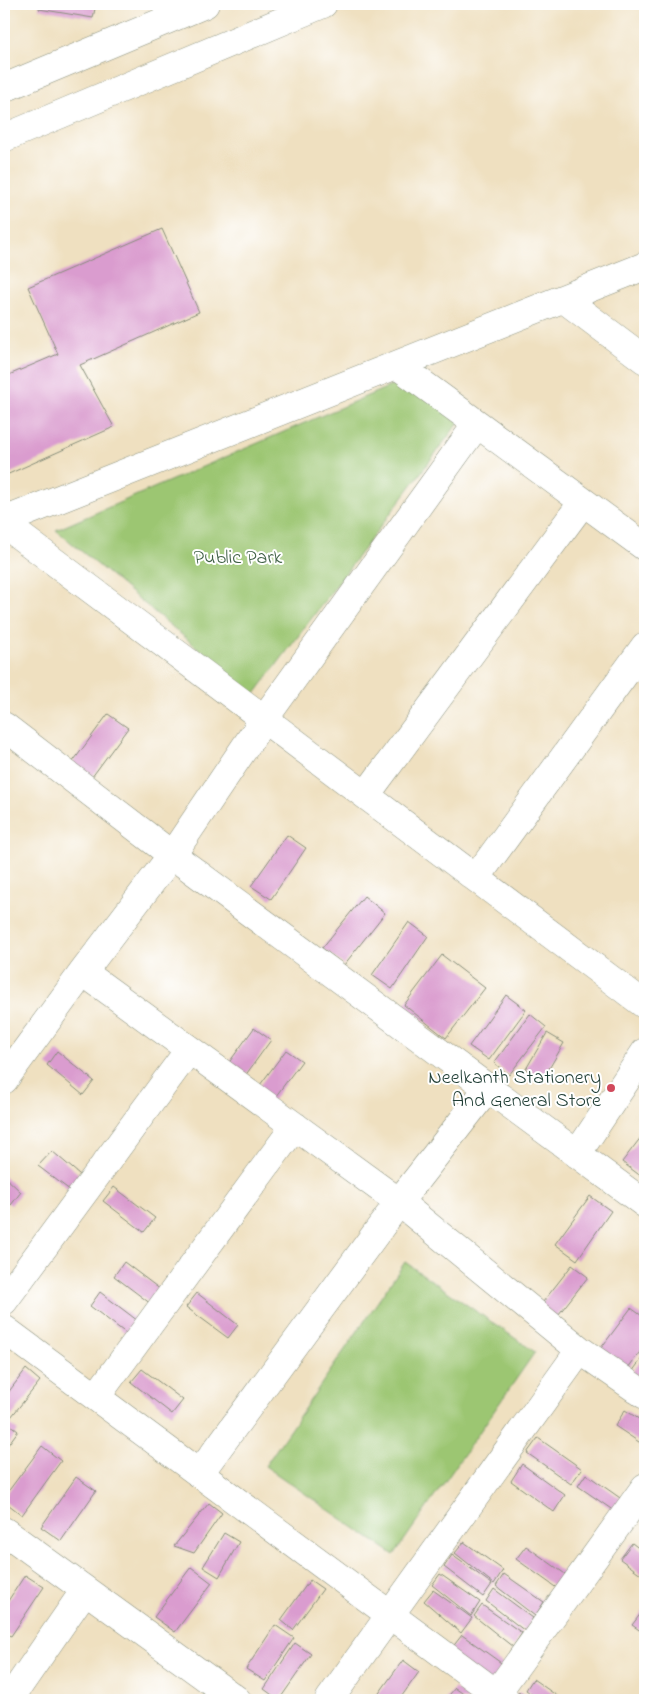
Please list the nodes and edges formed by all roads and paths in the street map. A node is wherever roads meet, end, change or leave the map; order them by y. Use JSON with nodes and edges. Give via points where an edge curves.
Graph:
{"nodes":[{"id":1,"x":205,"y":4,"type":"edge"},
{"id":2,"x":323,"y":4,"type":"edge"},
{"id":3,"x":4,"y":88,"type":"edge"},
{"id":4,"x":4,"y":138,"type":"edge"},
{"id":5,"x":645,"y":266,"type":"edge"},
{"id":6,"x":564,"y":299,"type":"junction"},
{"id":7,"x":645,"y":360,"type":"edge"},
{"id":8,"x":398,"y":365,"type":"junction"},
{"id":9,"x":477,"y":424,"type":"junction"},
{"id":10,"x":583,"y":502,"type":"junction"},
{"id":11,"x":4,"y":522,"type":"edge"},
{"id":12,"x":645,"y":547,"type":"edge"},
{"id":13,"x":645,"y":646,"type":"edge"},
{"id":14,"x":264,"y":719,"type":"junction"},
{"id":15,"x":4,"y":726,"type":"edge"},
{"id":16,"x":366,"y":795,"type":"junction"},
{"id":17,"x":172,"y":855,"type":"junction"},
{"id":18,"x":476,"y":878,"type":"junction"},
{"id":19,"x":83,"y":972,"type":"junction"},
{"id":20,"x":645,"y":1005,"type":"edge"},
{"id":21,"x":190,"y":1050,"type":"junction"},
{"id":22,"x":645,"y":1052,"type":"edge"},
{"id":23,"x":4,"y":1080,"type":"edge"},
{"id":24,"x":488,"y":1088,"type":"junction"},
{"id":25,"x":295,"y":1126,"type":"junction"},
{"id":26,"x":577,"y":1154,"type":"junction"},
{"id":27,"x":399,"y":1202,"type":"junction"},
{"id":28,"x":645,"y":1204,"type":"edge"},
{"id":29,"x":4,"y":1301,"type":"edge"},
{"id":30,"x":4,"y":1328,"type":"edge"},
{"id":31,"x":580,"y":1350,"type":"junction"},
{"id":32,"x":645,"y":1395,"type":"edge"},
{"id":33,"x":96,"y":1397,"type":"junction"},
{"id":34,"x":199,"y":1474,"type":"junction"},
{"id":35,"x":645,"y":1487,"type":"edge"},
{"id":36,"x":4,"y":1531,"type":"edge"},
{"id":37,"x":85,"y":1590,"type":"junction"},
{"id":38,"x":390,"y":1615,"type":"junction"},
{"id":39,"x":500,"y":1697,"type":"edge"},
{"id":40,"x":10,"y":1700,"type":"edge"},
{"id":41,"x":237,"y":1700,"type":"edge"},
{"id":42,"x":329,"y":1700,"type":"edge"}],
"edges":[{"from":1,"to":3,"type":"street"},
{"from":2,"to":4,"type":"street"},
{"from":5,"to":6,"type":"street"},
{"from":6,"to":7,"type":"street"},
{"from":6,"to":8,"type":"street"},
{"from":8,"to":9,"type":"street"},
{"from":8,"to":11,"type":"street"},
{"from":9,"to":10,"type":"street"},
{"from":9,"to":14,"type":"street"},
{"from":10,"to":12,"type":"street"},
{"from":10,"to":16,"type":"street"},
{"from":11,"to":14,"type":"street"},
{"from":13,"to":18,"type":"street"},
{"from":14,"to":16,"type":"street"},
{"from":14,"to":17,"type":"street"},
{"from":15,"to":17,"type":"street"},
{"from":16,"to":18,"type":"street"},
{"from":17,"to":19,"type":"street"},
{"from":17,"to":24,"type":"street"},
{"from":18,"to":20,"type":"street"},
{"from":19,"to":21,"type":"street"},
{"from":19,"to":23,"type":"street"},
{"from":21,"to":25,"type":"street"},
{"from":21,"to":29,"type":"street"},
{"from":22,"to":26,"type":"street"},
{"from":24,"to":26,"type":"street"},
{"from":24,"to":27,"type":"street"},
{"from":25,"to":27,"type":"street"},
{"from":25,"to":33,"type":"street"},
{"from":26,"to":28,"type":"street"},
{"from":27,"to":31,"type":"street"},
{"from":27,"to":34,"type":"street"},
{"from":30,"to":33,"type":"street"},
{"from":31,"to":32,"type":"street"},
{"from":31,"to":38,"type":"street"},
{"from":33,"to":34,"type":"street"},
{"from":34,"to":38,"type":"street"},
{"from":35,"to":39,"type":"street"},
{"from":36,"to":37,"type":"street"},
{"from":37,"to":40,"type":"street"},
{"from":37,"to":41,"type":"street"},
{"from":38,"to":39,"type":"street"},
{"from":38,"to":42,"type":"street"}]}
